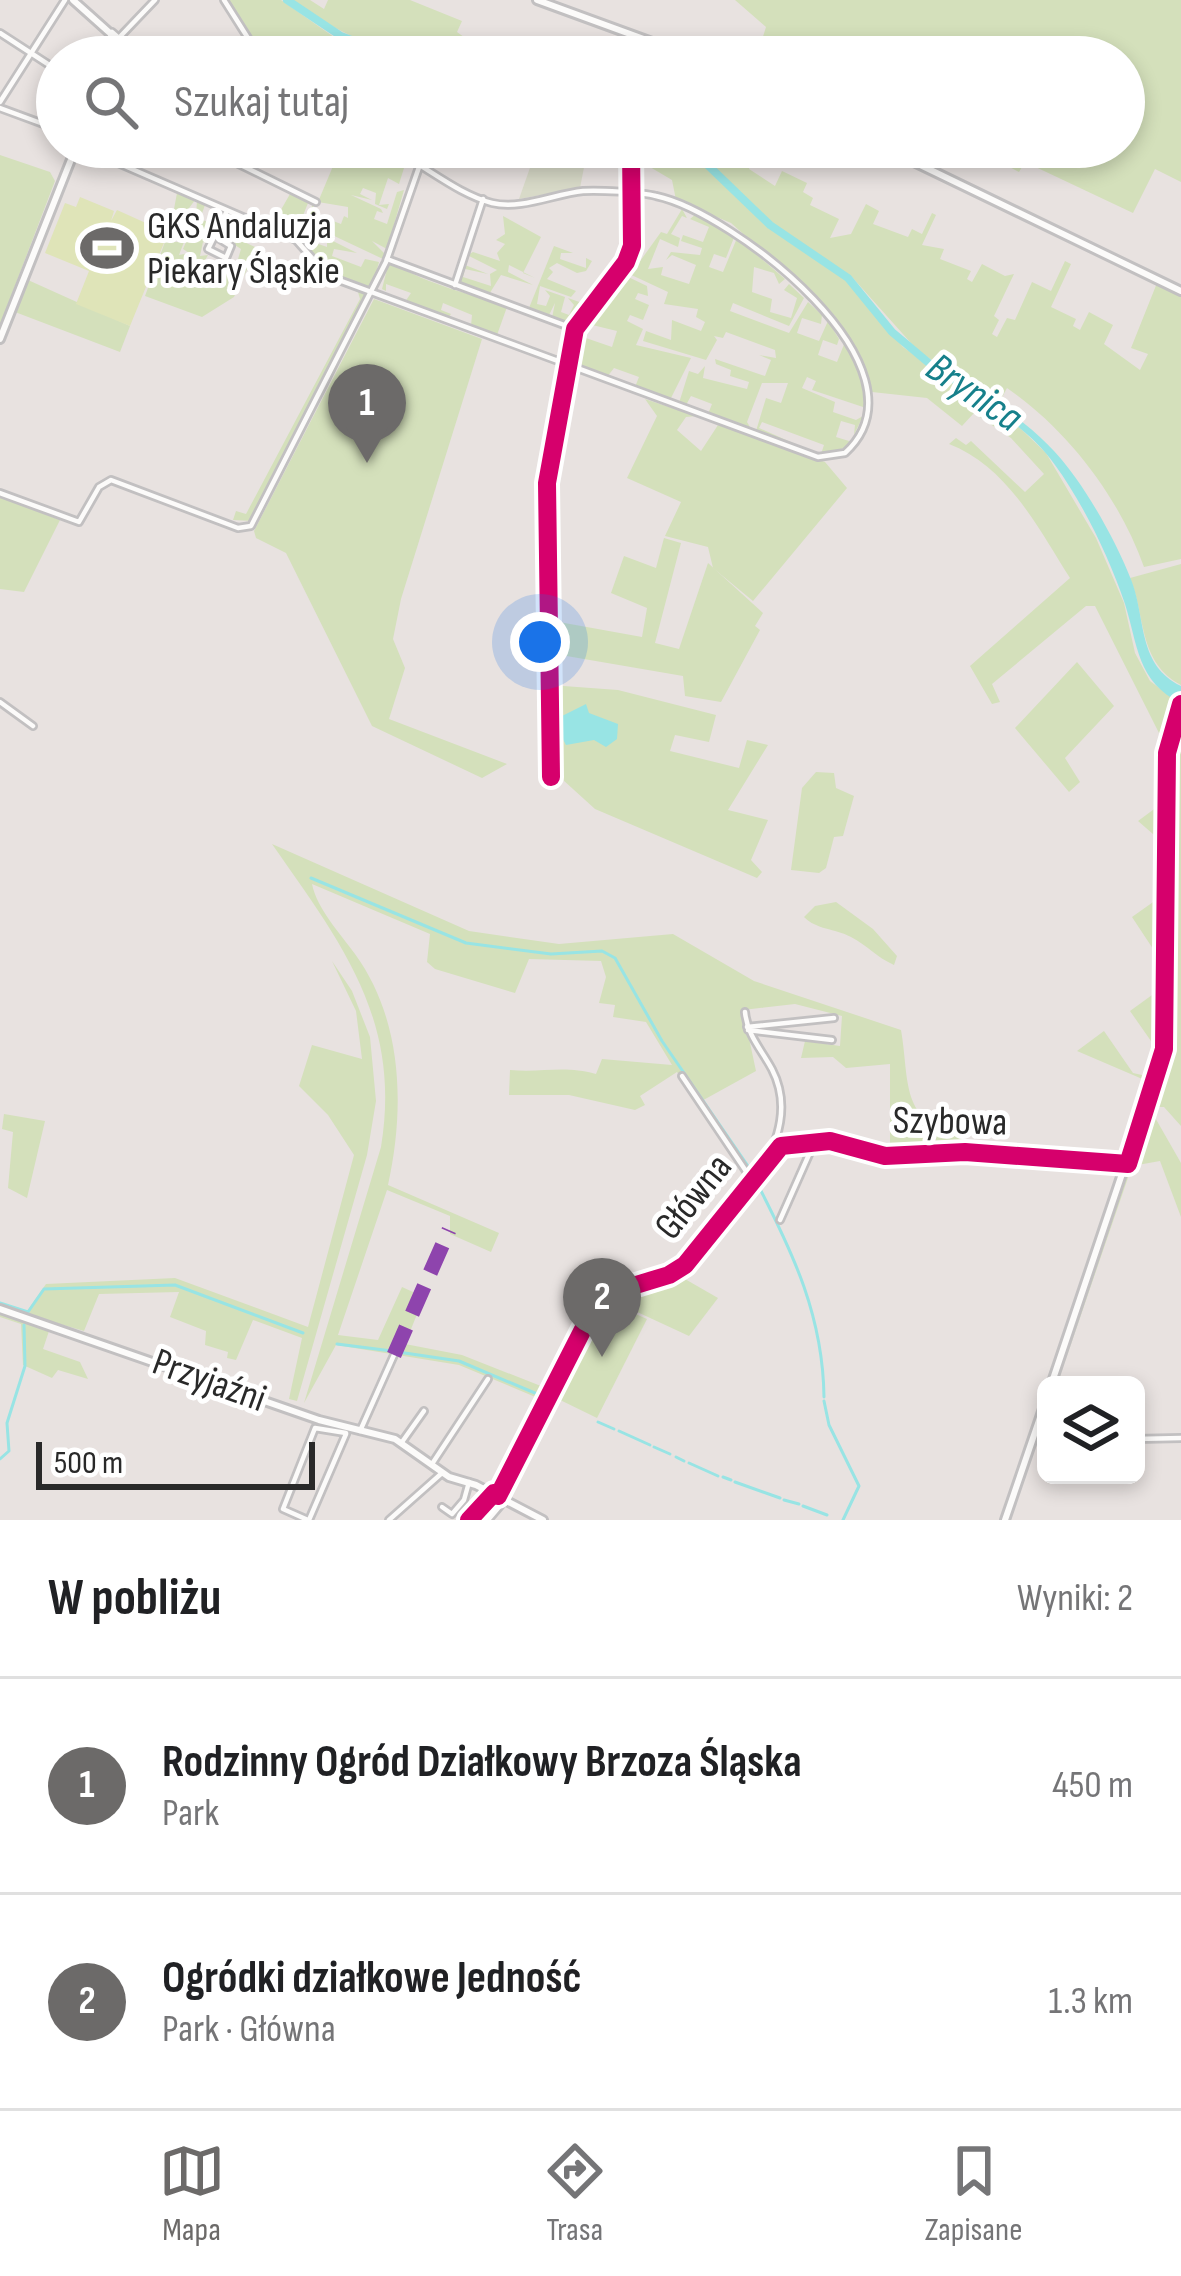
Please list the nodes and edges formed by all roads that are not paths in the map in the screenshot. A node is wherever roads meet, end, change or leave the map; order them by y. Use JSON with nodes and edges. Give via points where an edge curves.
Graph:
{"nodes":[{"id":1,"x":69,"y":0,"type":"edge"},
{"id":2,"x":153,"y":0,"type":"edge"},
{"id":3,"x":224,"y":0,"type":"edge"},
{"id":4,"x":537,"y":0,"type":"edge"},
{"id":5,"x":0,"y":33,"type":"edge"},
{"id":6,"x":41,"y":36,"type":"edge"},
{"id":7,"x":114,"y":36,"type":"edge"},
{"id":8,"x":121,"y":36,"type":"edge"},
{"id":9,"x":247,"y":36,"type":"edge"},
{"id":10,"x":636,"y":36,"type":"edge"},
{"id":11,"x":36,"y":42,"type":"edge"},
{"id":12,"x":28,"y":52,"type":"junction"},
{"id":13,"x":36,"y":57,"type":"edge"},
{"id":14,"x":0,"y":105,"type":"edge"},
{"id":15,"x":36,"y":120,"type":"edge"},
{"id":16,"x":69,"y":168,"type":"edge"},
{"id":17,"x":126,"y":168,"type":"edge"},
{"id":18,"x":247,"y":168,"type":"edge"},
{"id":19,"x":417,"y":168,"type":"edge"},
{"id":20,"x":422,"y":168,"type":"edge"},
{"id":21,"x":926,"y":168,"type":"edge"},
{"id":22,"x":631,"y":196,"type":"junction"},
{"id":23,"x":483,"y":200,"type":"junction"},
{"id":24,"x":316,"y":202,"type":"dead end"},
{"id":25,"x":227,"y":212,"type":"junction"},
{"id":26,"x":215,"y":236,"type":"dead end"},
{"id":27,"x":387,"y":259,"type":"junction"},
{"id":28,"x":454,"y":286,"type":"junction"},
{"id":29,"x":1181,"y":291,"type":"edge"},
{"id":30,"x":371,"y":292,"type":"junction"},
{"id":31,"x":575,"y":329,"type":"junction"},
{"id":32,"x":0,"y":339,"type":"edge"},
{"id":33,"x":565,"y":363,"type":"junction"},
{"id":34,"x":0,"y":493,"type":"edge"},
{"id":35,"x":0,"y":702,"type":"edge"},
{"id":36,"x":1180,"y":706,"type":"edge"},
{"id":37,"x":33,"y":725,"type":"dead end"},
{"id":38,"x":745,"y":1012,"type":"dead end"},
{"id":39,"x":834,"y":1018,"type":"dead end"},
{"id":40,"x":747,"y":1029,"type":"junction"},
{"id":41,"x":832,"y":1040,"type":"dead end"},
{"id":42,"x":682,"y":1076,"type":"dead end"},
{"id":43,"x":778,"y":1138,"type":"junction"},
{"id":44,"x":815,"y":1141,"type":"junction"},
{"id":45,"x":781,"y":1146,"type":"junction"},
{"id":46,"x":773,"y":1150,"type":"junction"},
{"id":47,"x":1129,"y":1165,"type":"junction"},
{"id":48,"x":752,"y":1180,"type":"junction"},
{"id":49,"x":780,"y":1220,"type":"dead end"},
{"id":50,"x":0,"y":1309,"type":"edge"},
{"id":51,"x":394,"y":1355,"type":"dead end"},
{"id":52,"x":1054,"y":1376,"type":"edge"},
{"id":53,"x":488,"y":1379,"type":"dead end"},
{"id":54,"x":424,"y":1411,"type":"dead end"},
{"id":55,"x":1037,"y":1427,"type":"edge"},
{"id":56,"x":347,"y":1431,"type":"junction"},
{"id":57,"x":360,"y":1431,"type":"junction"},
{"id":58,"x":1035,"y":1433,"type":"joint"},
{"id":59,"x":1145,"y":1438,"type":"edge"},
{"id":60,"x":1181,"y":1438,"type":"edge"},
{"id":61,"x":402,"y":1442,"type":"junction"},
{"id":62,"x":432,"y":1464,"type":"junction"},
{"id":63,"x":442,"y":1473,"type":"junction"},
{"id":64,"x":469,"y":1482,"type":"junction"},
{"id":65,"x":499,"y":1496,"type":"junction"},
{"id":66,"x":442,"y":1507,"type":"dead end"},
{"id":67,"x":539,"y":1519,"type":"edge"},
{"id":68,"x":309,"y":1520,"type":"edge"},
{"id":69,"x":389,"y":1520,"type":"edge"},
{"id":70,"x":469,"y":1520,"type":"edge"},
{"id":71,"x":488,"y":1520,"type":"edge"},
{"id":72,"x":1005,"y":1520,"type":"edge"}],
"edges":[{"from":1,"to":6,"type":"street"},
{"from":1,"to":7,"type":"street"},
{"from":2,"to":8,"type":"street"},
{"from":3,"to":9,"type":"street"},
{"from":4,"to":10,"type":"street"},
{"from":5,"to":12,"type":"street"},
{"from":11,"to":12,"type":"street"},
{"from":12,"to":13,"type":"street"},
{"from":12,"to":14,"type":"street"},
{"from":14,"to":15,"type":"street"},
{"from":16,"to":32,"type":"street"},
{"from":17,"to":25,"type":"street"},
{"from":18,"to":24,"type":"street"},
{"from":19,"to":27,"type":"street"},
{"from":20,"to":23,"type":"street"},
{"from":21,"to":29,"type":"street"},
{"from":22,"to":23,"type":"street","via":[[588,191]]},
{"from":22,"to":31,"type":"street","via":[[628,257]]},
{"from":22,"to":33,"type":"street","via":[[657,196],[738,232],[845,337],[870,394],[866,423],[845,453],[818,457]]},
{"from":23,"to":28,"type":"street"},
{"from":25,"to":26,"type":"street"},
{"from":25,"to":30,"type":"street","via":[[296,240],[320,271]]},
{"from":27,"to":28,"type":"street"},
{"from":27,"to":30,"type":"street"},
{"from":28,"to":31,"type":"street"},
{"from":30,"to":33,"type":"street"},
{"from":30,"to":34,"type":"street","via":[[247,528],[111,480],[79,522]]},
{"from":31,"to":33,"type":"street"},
{"from":35,"to":37,"type":"street"},
{"from":36,"to":47,"type":"street","via":[[1166,765],[1164,1049]]},
{"from":38,"to":40,"type":"street","name":"Główna"},
{"from":39,"to":40,"type":"street"},
{"from":40,"to":41,"type":"street"},
{"from":40,"to":43,"type":"street","name":"Główna","via":[[780,1089]]},
{"from":42,"to":48,"type":"street"},
{"from":43,"to":45,"type":"street","name":"Główna"},
{"from":43,"to":46,"type":"street","name":"Główna"},
{"from":44,"to":45,"type":"street","name":"Szybowa"},
{"from":44,"to":47,"type":"street","name":"Szybowa","via":[[885,1156],[965,1152]]},
{"from":44,"to":49,"type":"street"},
{"from":45,"to":46,"type":"street","name":"Szybowa"},
{"from":46,"to":48,"type":"street","name":"Główna"},
{"from":47,"to":52,"type":"street"},
{"from":48,"to":65,"type":"street","name":"Główna","via":[[685,1265],[601,1296]]},
{"from":50,"to":56,"type":"street","name":"Przyjaźni"},
{"from":51,"to":57,"type":"street"},
{"from":53,"to":62,"type":"street"},
{"from":54,"to":61,"type":"street"},
{"from":55,"to":58,"type":"street"},
{"from":56,"to":57,"type":"street","name":"Przyjaźni"},
{"from":56,"to":68,"type":"street"},
{"from":56,"to":68,"type":"street","via":[[315,1428],[283,1509]]},
{"from":57,"to":61,"type":"street","name":"Przyjaźni"},
{"from":58,"to":72,"type":"street"},
{"from":59,"to":60,"type":"street"},
{"from":61,"to":62,"type":"street","name":"Przyjaźni"},
{"from":62,"to":63,"type":"street","name":"Przyjaźni"},
{"from":63,"to":64,"type":"street","name":"Przyjaźni"},
{"from":63,"to":69,"type":"street"},
{"from":64,"to":65,"type":"street","name":"Przyjaźni"},
{"from":64,"to":66,"type":"street","via":[[452,1514]]},
{"from":65,"to":67,"type":"street","name":"Przyjaźni"},
{"from":65,"to":70,"type":"street"},
{"from":65,"to":71,"type":"street"}]}
